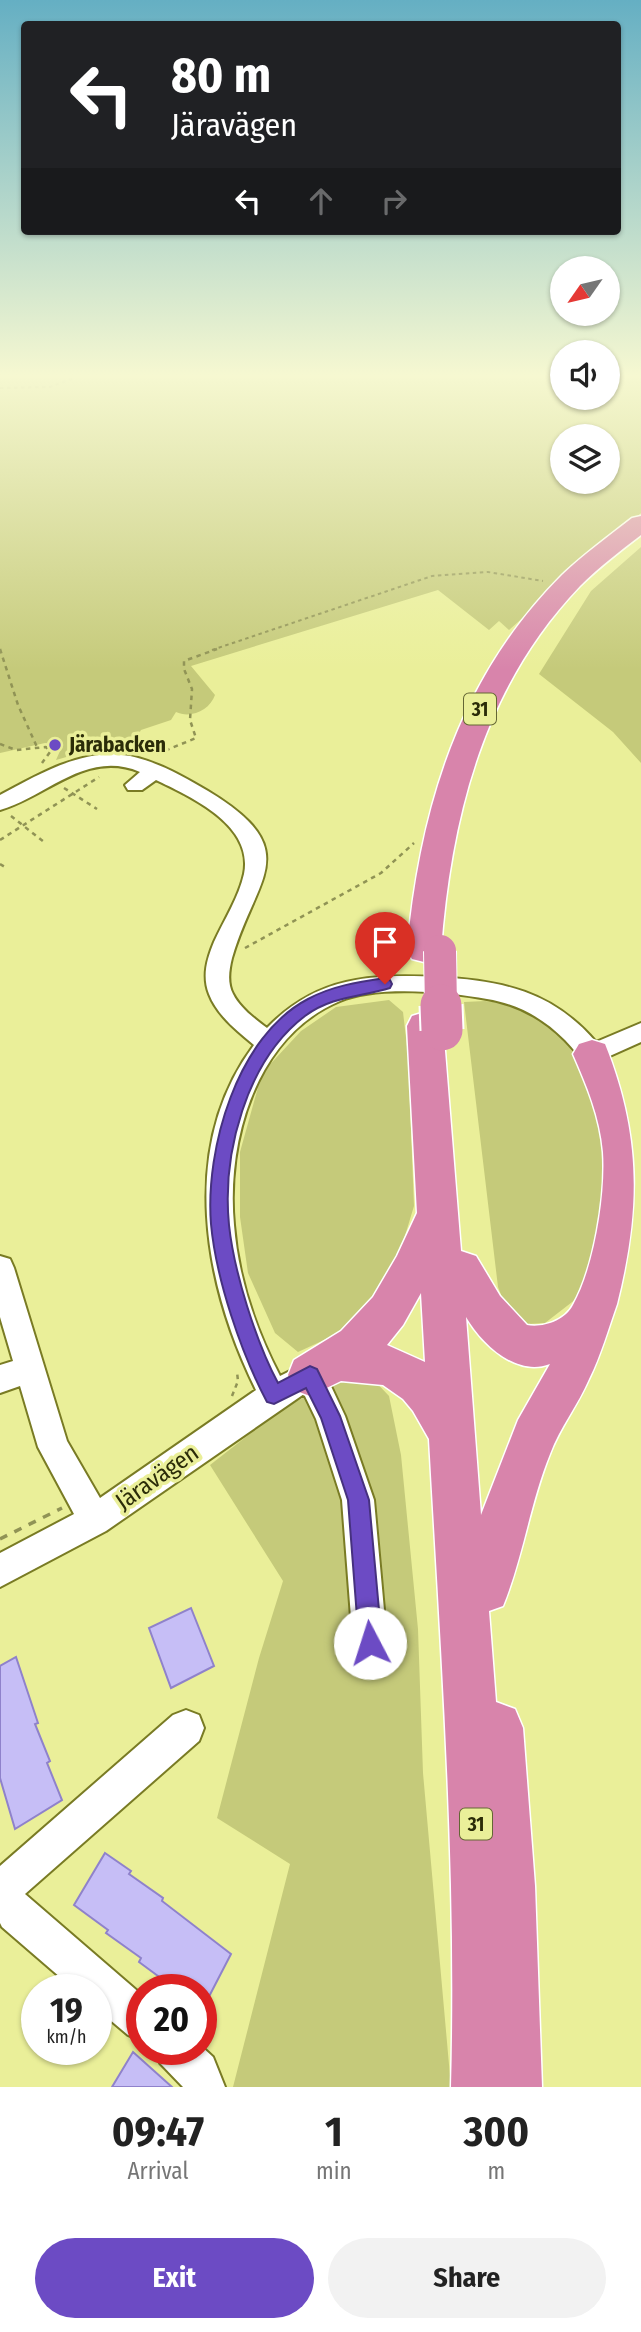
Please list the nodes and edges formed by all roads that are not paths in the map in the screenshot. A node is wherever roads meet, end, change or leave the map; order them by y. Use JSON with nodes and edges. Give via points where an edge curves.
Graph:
{"nodes":[{"id":1,"x":641,"y":523,"type":"edge"},
{"id":2,"x":641,"y":535,"type":"edge"},
{"id":3,"x":155,"y":771,"type":"junction"},
{"id":4,"x":135,"y":785,"type":"dead end"},
{"id":5,"x":6,"y":809,"type":"edge"},
{"id":6,"x":432,"y":950,"type":"junction"},
{"id":7,"x":434,"y":1028,"type":"junction"},
{"id":8,"x":641,"y":1032,"type":"edge"},
{"id":9,"x":268,"y":1043,"type":"junction"},
{"id":10,"x":593,"y":1054,"type":"junction"},
{"id":11,"x":437,"y":1213,"type":"junction"},
{"id":12,"x":0,"y":1268,"type":"edge"},
{"id":13,"x":461,"y":1269,"type":"junction"},
{"id":14,"x":589,"y":1321,"type":"junction"},
{"id":15,"x":31,"y":1368,"type":"junction"},
{"id":16,"x":308,"y":1377,"type":"junction"},
{"id":17,"x":0,"y":1379,"type":"edge"},
{"id":18,"x":452,"y":1437,"type":"junction"},
{"id":19,"x":89,"y":1509,"type":"junction"},
{"id":20,"x":0,"y":1571,"type":"edge"},
{"id":21,"x":485,"y":1588,"type":"junction"},
{"id":22,"x":370,"y":1643,"type":"dead end"},
{"id":23,"x":186,"y":1728,"type":"dead end"},
{"id":24,"x":0,"y":1891,"type":"edge"},
{"id":25,"x":126,"y":2007,"type":"edge"},
{"id":26,"x":192,"y":2065,"type":"edge"},
{"id":27,"x":204,"y":2087,"type":"edge"},
{"id":28,"x":482,"y":2087,"type":"edge"},
{"id":29,"x":511,"y":2087,"type":"edge"}],
"edges":[{"from":1,"to":6,"type":"highway","number":"31","via":[[582,571],[538,618],[480,710],[441,820],[429,880]]},
{"from":2,"to":6,"type":"highway","number":"31","via":[[597,571],[552,618],[493,711],[456,817]]},
{"from":3,"to":4,"type":"street"},
{"from":3,"to":5,"type":"street","via":[[129,762],[86,763],[45,772]]},
{"from":3,"to":9,"type":"street","via":[[223,810],[250,837],[254,882],[222,950],[218,986],[230,1012]]},
{"from":6,"to":7,"type":"highway","number":"31","bridge":true},
{"from":7,"to":11,"type":"highway","number":"31"},
{"from":7,"to":13,"type":"highway","number":"31"},
{"from":8,"to":10,"type":"street"},
{"from":9,"to":10,"type":"street","via":[[298,1013],[331,995],[368,985],[480,987],[524,999],[556,1017]]},
{"from":9,"to":16,"type":"street","via":[[249,1074],[226,1142],[220,1223],[235,1296],[257,1363]]},
{"from":10,"to":14,"type":"highway","via":[[615,1105],[625,1177],[610,1264]]},
{"from":11,"to":16,"type":"highway","via":[[394,1305],[371,1333]]},
{"from":11,"to":18,"type":"highway","number":"31"},
{"from":12,"to":15,"type":"street"},
{"from":13,"to":14,"type":"highway","via":[[495,1328],[516,1343],[546,1346],[573,1335]]},
{"from":13,"to":21,"type":"highway","number":"31"},
{"from":14,"to":21,"type":"highway","via":[[574,1363],[524,1459]]},
{"from":15,"to":17,"type":"street"},
{"from":15,"to":19,"type":"street","via":[[53,1447]]},
{"from":16,"to":18,"type":"highway","via":[[377,1361],[406,1373],[432,1399]]},
{"from":16,"to":19,"type":"street","name":"Järavägen"},
{"from":16,"to":22,"type":"street","via":[[330,1416],[358,1500]]},
{"from":18,"to":28,"type":"highway","number":"31","via":[[474,1771]]},
{"from":19,"to":20,"type":"street","name":"Järavägen"},
{"from":21,"to":29,"type":"highway","number":"31","via":[[507,1886]]},
{"from":23,"to":24,"type":"street"},
{"from":24,"to":25,"type":"street","via":[[16,1913]]},
{"from":26,"to":27,"type":"street"}]}
